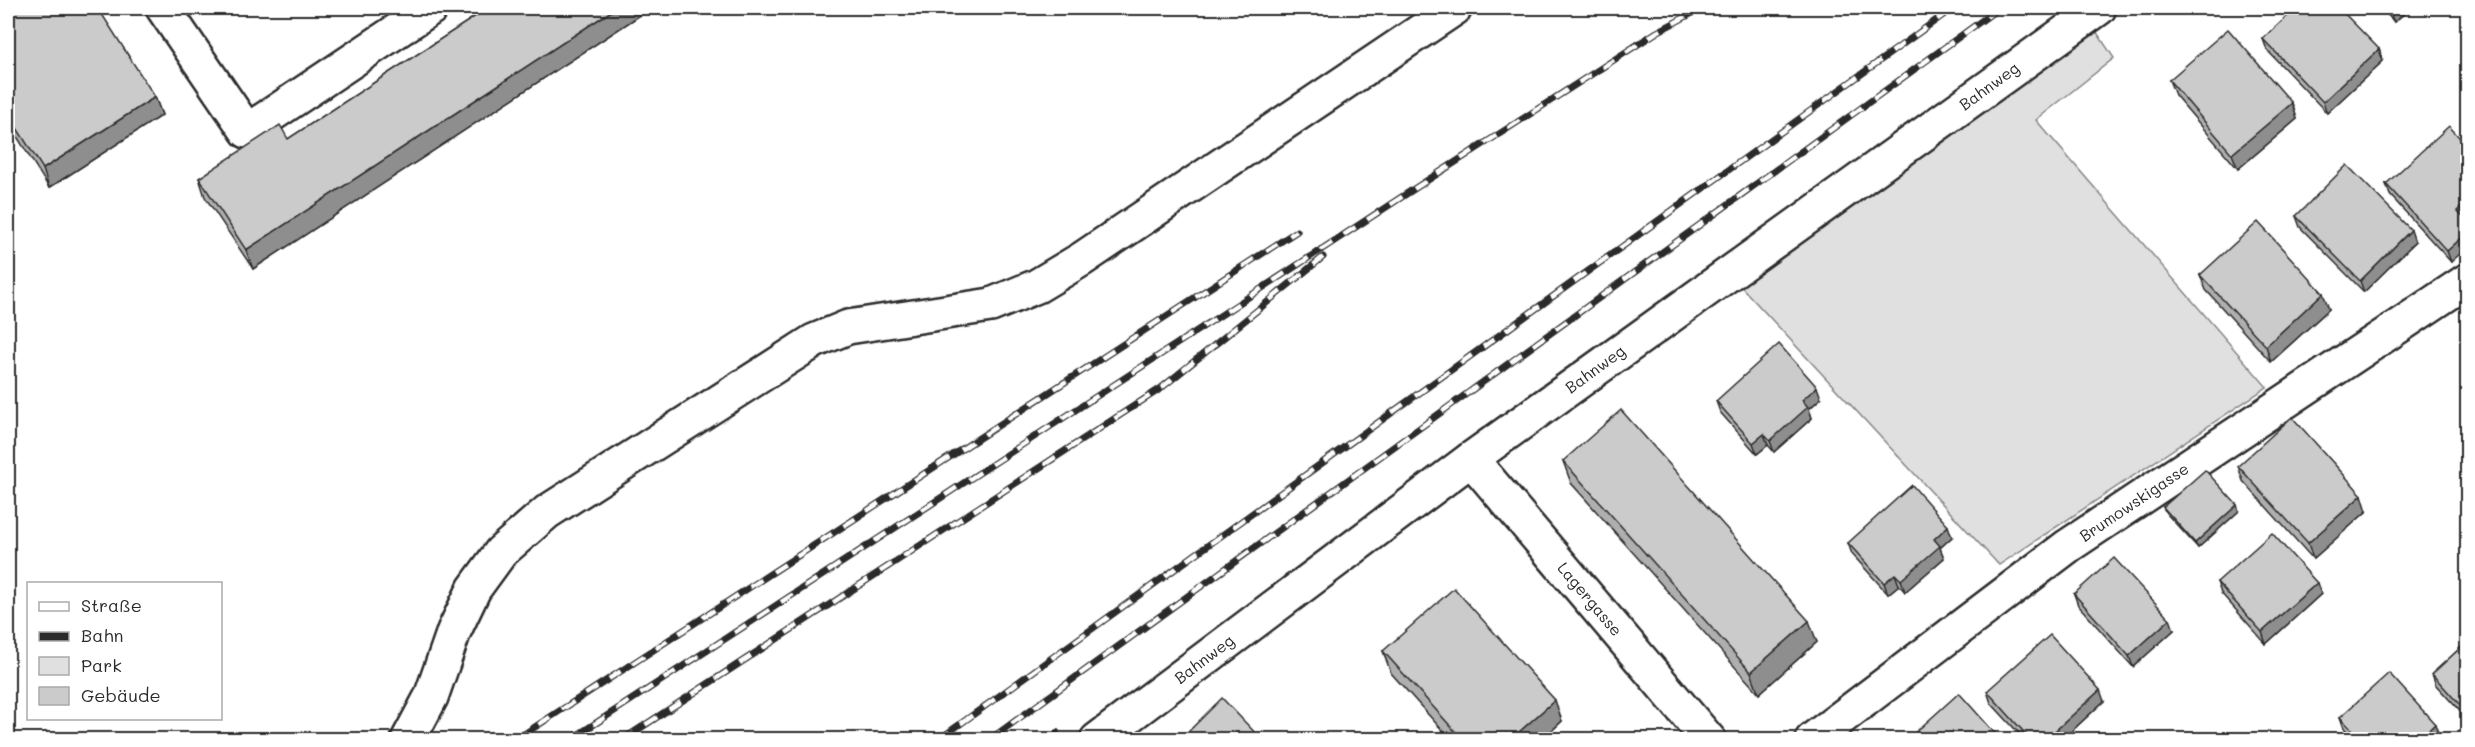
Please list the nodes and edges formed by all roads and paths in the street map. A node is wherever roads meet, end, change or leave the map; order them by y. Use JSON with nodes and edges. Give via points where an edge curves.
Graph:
{"nodes":[{"id":1,"x":163,"y":8,"type":"edge"},
{"id":2,"x":431,"y":8,"type":"edge"},
{"id":3,"x":1455,"y":8,"type":"edge"},
{"id":4,"x":2099,"y":8,"type":"edge"},
{"id":5,"x":2468,"y":280,"type":"edge"},
{"id":6,"x":1471,"y":459,"type":"junction"},
{"id":7,"x":408,"y":740,"type":"edge"},
{"id":8,"x":1097,"y":740,"type":"edge"},
{"id":9,"x":1709,"y":740,"type":"edge"},
{"id":10,"x":1812,"y":740,"type":"edge"}],
"edges":[{"from":1,"to":2,"type":"street","via":[[247,131]]},
{"from":3,"to":7,"type":"street","via":[[1037,286],[991,305],[848,327],[814,341],[547,512],[501,552],[474,589],[454,631],[431,697]]},
{"from":4,"to":6,"type":"street","name":"Bahnweg"},
{"from":5,"to":10,"type":"street","name":"Brumowskigasse","via":[[2067,546]]},
{"from":6,"to":8,"type":"street","name":"Bahnweg"},
{"from":6,"to":9,"type":"street","name":"Lagergasse"}]}
